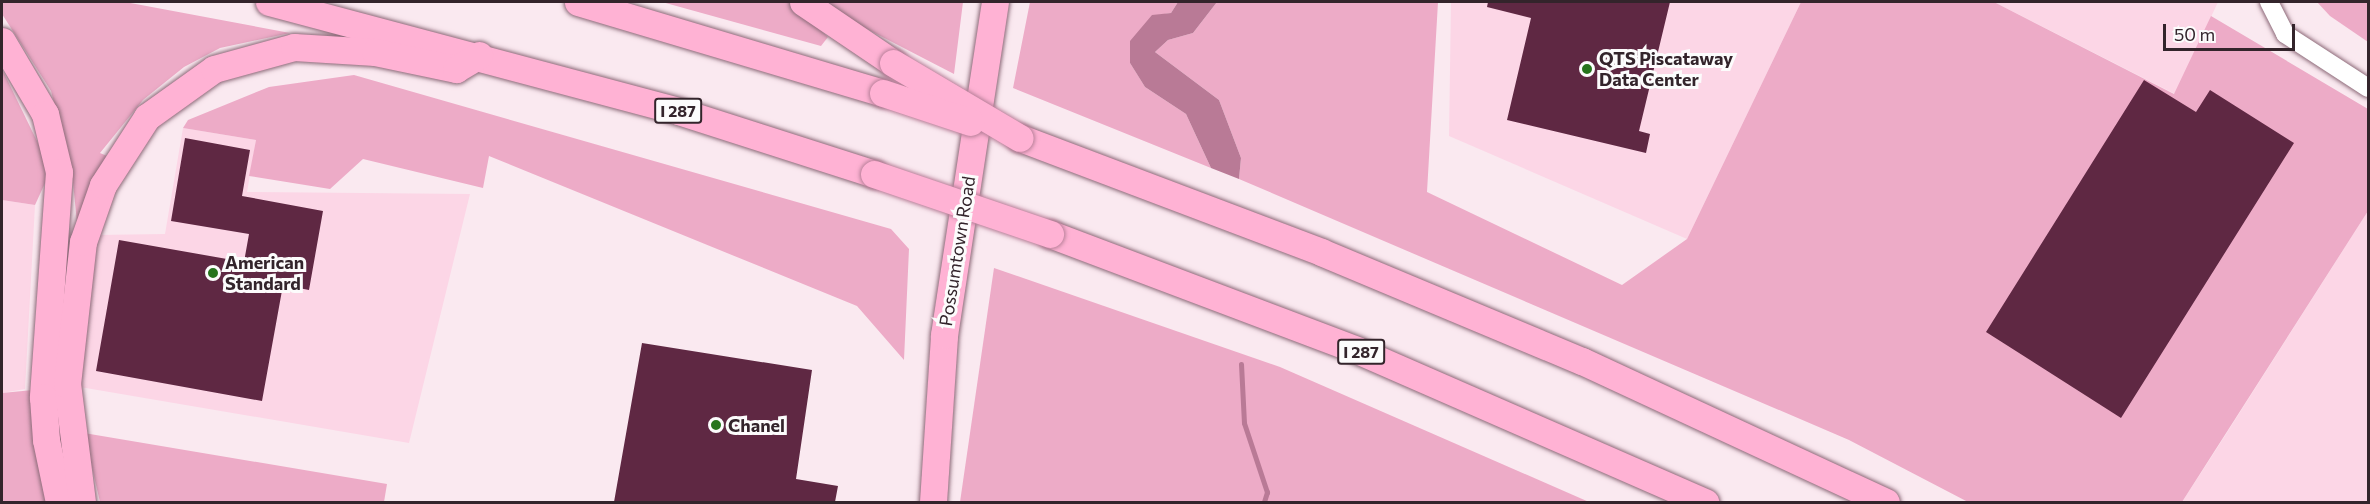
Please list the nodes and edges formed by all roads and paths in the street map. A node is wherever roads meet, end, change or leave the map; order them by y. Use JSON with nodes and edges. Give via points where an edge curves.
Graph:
{"nodes":[{"id":1,"x":269,"y":2,"type":"edge"},
{"id":2,"x":578,"y":2,"type":"edge"},
{"id":3,"x":802,"y":2,"type":"edge"},
{"id":4,"x":995,"y":2,"type":"edge"},
{"id":5,"x":2269,"y":2,"type":"edge"},
{"id":6,"x":2,"y":41,"type":"edge"},
{"id":7,"x":479,"y":55,"type":"junction"},
{"id":8,"x":2368,"y":88,"type":"edge"},
{"id":9,"x":1020,"y":138,"type":"junction"},
{"id":10,"x":59,"y":502,"type":"edge"},
{"id":11,"x":82,"y":502,"type":"edge"},
{"id":12,"x":933,"y":502,"type":"edge"},
{"id":13,"x":1705,"y":502,"type":"edge"},
{"id":14,"x":1886,"y":502,"type":"edge"}],
"edges":[{"from":1,"to":7,"type":"highway","number":"I 287"},
{"from":2,"to":9,"type":"highway","bridge":true},
{"from":3,"to":9,"type":"highway","bridge":true,"via":[[893,63]]},
{"from":4,"to":12,"type":"highway","name":"Possumtown Road","via":[[944,335]]},
{"from":5,"to":8,"type":"street","via":[[2285,33]]},
{"from":6,"to":10,"type":"highway","via":[[45,114],[59,172],[43,397],[46,440]]},
{"from":7,"to":11,"type":"highway","via":[[456,69],[375,52],[294,47],[214,69],[147,117],[103,184],[83,242],[66,384]]},
{"from":7,"to":13,"type":"highway","number":"I 287","bridge":true,"via":[[874,174],[1050,234],[1359,351]]},
{"from":9,"to":14,"type":"highway","via":[[1321,252],[1572,356]]}]}
